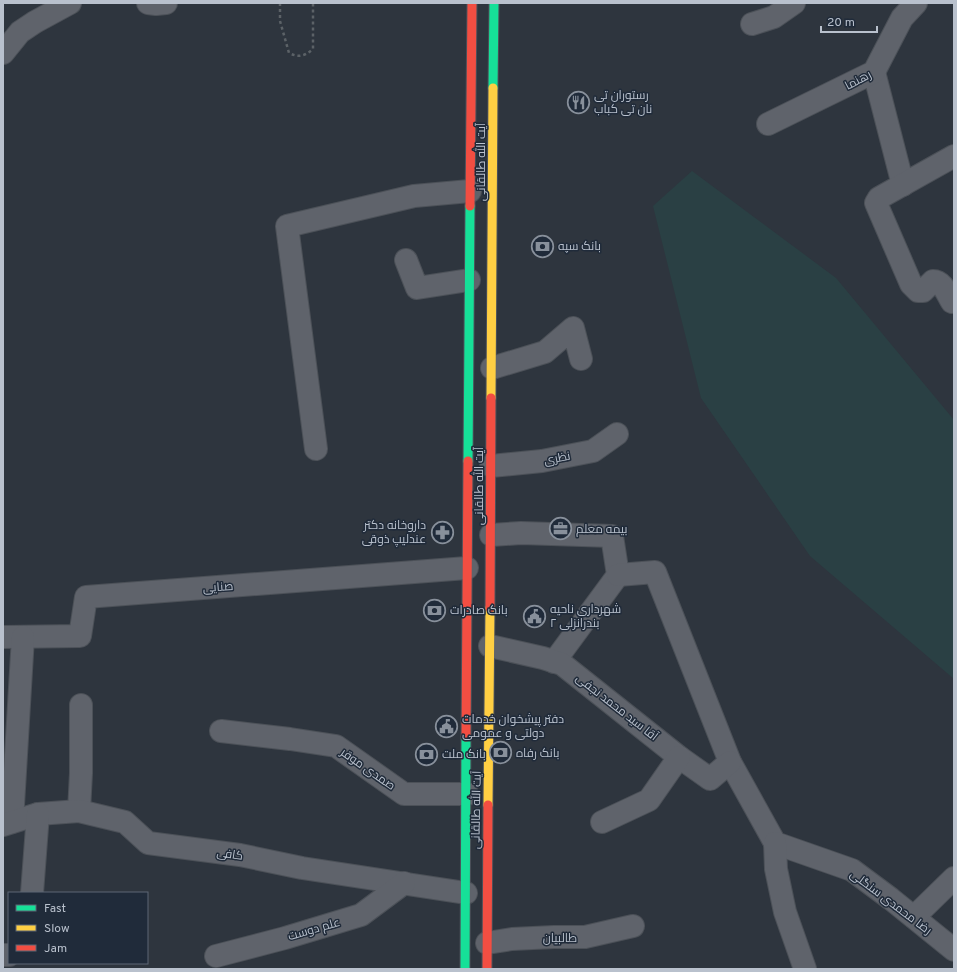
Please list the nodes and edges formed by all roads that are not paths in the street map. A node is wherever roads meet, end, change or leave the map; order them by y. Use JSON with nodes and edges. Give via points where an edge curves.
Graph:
{"nodes":[{"id":1,"x":70,"y":3,"type":"edge"},
{"id":2,"x":148,"y":3,"type":"edge"},
{"id":3,"x":166,"y":3,"type":"edge"},
{"id":4,"x":472,"y":3,"type":"edge"},
{"id":5,"x":494,"y":3,"type":"edge"},
{"id":6,"x":794,"y":3,"type":"edge"},
{"id":7,"x":916,"y":3,"type":"edge"},
{"id":8,"x":752,"y":24,"type":"dead end"},
{"id":9,"x":3,"y":53,"type":"edge"},
{"id":10,"x":874,"y":72,"type":"junction"},
{"id":11,"x":768,"y":124,"type":"dead end"},
{"id":12,"x":954,"y":156,"type":"edge"},
{"id":13,"x":903,"y":185,"type":"junction"},
{"id":14,"x":470,"y":191,"type":"junction"},
{"id":15,"x":406,"y":260,"type":"dead end"},
{"id":16,"x":469,"y":280,"type":"junction"},
{"id":17,"x":952,"y":302,"type":"dead end"},
{"id":18,"x":580,"y":359,"type":"dead end"},
{"id":19,"x":492,"y":368,"type":"junction"},
{"id":20,"x":617,"y":434,"type":"dead end"},
{"id":21,"x":316,"y":449,"type":"dead end"},
{"id":22,"x":491,"y":466,"type":"junction"},
{"id":23,"x":491,"y":535,"type":"junction"},
{"id":24,"x":479,"y":568,"type":"junction"},
{"id":25,"x":618,"y":575,"type":"junction"},
{"id":26,"x":13,"y":637,"type":"edge"},
{"id":27,"x":490,"y":646,"type":"junction"},
{"id":28,"x":554,"y":662,"type":"junction"},
{"id":29,"x":81,"y":705,"type":"dead end"},
{"id":30,"x":221,"y":731,"type":"dead end"},
{"id":31,"x":680,"y":757,"type":"junction"},
{"id":32,"x":730,"y":762,"type":"junction"},
{"id":33,"x":466,"y":794,"type":"junction"},
{"id":34,"x":79,"y":812,"type":"junction"},
{"id":35,"x":38,"y":814,"type":"junction"},
{"id":36,"x":602,"y":822,"type":"dead end"},
{"id":37,"x":7,"y":824,"type":"edge"},
{"id":38,"x":775,"y":843,"type":"junction"},
{"id":39,"x":954,"y":878,"type":"edge"},
{"id":40,"x":404,"y":883,"type":"junction"},
{"id":41,"x":32,"y":892,"type":"edge"},
{"id":42,"x":466,"y":893,"type":"junction"},
{"id":43,"x":914,"y":917,"type":"junction"},
{"id":44,"x":632,"y":926,"type":"dead end"},
{"id":45,"x":487,"y":943,"type":"junction"},
{"id":46,"x":954,"y":950,"type":"edge"},
{"id":47,"x":216,"y":956,"type":"dead end"},
{"id":48,"x":465,"y":969,"type":"edge"},
{"id":49,"x":487,"y":969,"type":"edge"},
{"id":50,"x":805,"y":969,"type":"edge"}],
"edges":[{"from":1,"to":9,"type":"street","via":[[20,32]]},
{"from":2,"to":3,"type":"street"},
{"from":4,"to":14,"type":"main road","name":"آیت الله طالقانی"},
{"from":5,"to":19,"type":"main road","name":"آیت الله طالقانی"},
{"from":6,"to":8,"type":"street","via":[[774,17]]},
{"from":7,"to":10,"type":"street","name":"رهنما","via":[[902,18]]},
{"from":10,"to":11,"type":"street","name":"رهنما"},
{"from":10,"to":13,"type":"street"},
{"from":12,"to":13,"type":"street"},
{"from":13,"to":17,"type":"street","via":[[879,198],[876,203],[879,211],[911,284],[918,291],[923,291],[933,281],[937,281],[942,284]]},
{"from":14,"to":16,"type":"main road","name":"آیت الله طالقانی"},
{"from":14,"to":21,"type":"street","via":[[414,196],[287,226]]},
{"from":15,"to":16,"type":"street","via":[[417,288]]},
{"from":16,"to":24,"type":"main road","name":"آیت الله طالقانی"},
{"from":18,"to":19,"type":"street","via":[[573,328],[545,352]]},
{"from":19,"to":22,"type":"main road","name":"آیت الله طالقانی"},
{"from":20,"to":22,"type":"street","name":"نظری","via":[[593,451],[542,462]]},
{"from":22,"to":23,"type":"main road","name":"آیت الله طالقانی"},
{"from":23,"to":24,"type":"main road","name":"آیت الله طالقانی"},
{"from":23,"to":25,"type":"street","via":[[612,536]]},
{"from":24,"to":26,"type":"street","name":"صنایی","via":[[86,597],[80,636]]},
{"from":24,"to":27,"type":"main road","name":"آیت الله طالقانی"},
{"from":24,"to":33,"type":"main road","name":"آیت الله طالقانی"},
{"from":25,"to":28,"type":"street"},
{"from":25,"to":32,"type":"street","via":[[655,572]]},
{"from":26,"to":37,"type":"street"},
{"from":27,"to":28,"type":"street","name":"آقا سید محمد نجفی"},
{"from":27,"to":45,"type":"main road","name":"آیت الله طالقانی"},
{"from":28,"to":31,"type":"street","name":"آقا سید محمد نجفی","via":[[562,664]]},
{"from":29,"to":34,"type":"street"},
{"from":30,"to":33,"type":"street","name":"صمدی موقر","via":[[336,746],[404,794]]},
{"from":31,"to":32,"type":"street","name":"آقا سید محمد نجفی","via":[[710,779]]},
{"from":31,"to":36,"type":"street","via":[[648,800]]},
{"from":32,"to":38,"type":"street"},
{"from":33,"to":42,"type":"main road","name":"آیت الله طالقانی"},
{"from":34,"to":35,"type":"street","name":"کافی"},
{"from":34,"to":40,"type":"street","name":"کافی","via":[[125,822],[148,843],[240,855],[302,868]]},
{"from":35,"to":37,"type":"street","name":"کافی"},
{"from":35,"to":41,"type":"street"},
{"from":38,"to":43,"type":"street","name":"رضا محمدی سنگلی","via":[[852,870]]},
{"from":38,"to":50,"type":"street","via":[[776,869],[785,912]]},
{"from":39,"to":43,"type":"street"},
{"from":40,"to":42,"type":"street","name":"کافی"},
{"from":40,"to":47,"type":"street","name":"علم دوست","via":[[361,915]]},
{"from":42,"to":48,"type":"main road","name":"آیت الله طالقانی"},
{"from":43,"to":46,"type":"street","name":"رضا محمدی سنگلی"},
{"from":44,"to":45,"type":"street","name":"طالبیان","via":[[585,938],[512,939]]},
{"from":45,"to":49,"type":"main road","name":"آیت الله طالقانی"}]}
